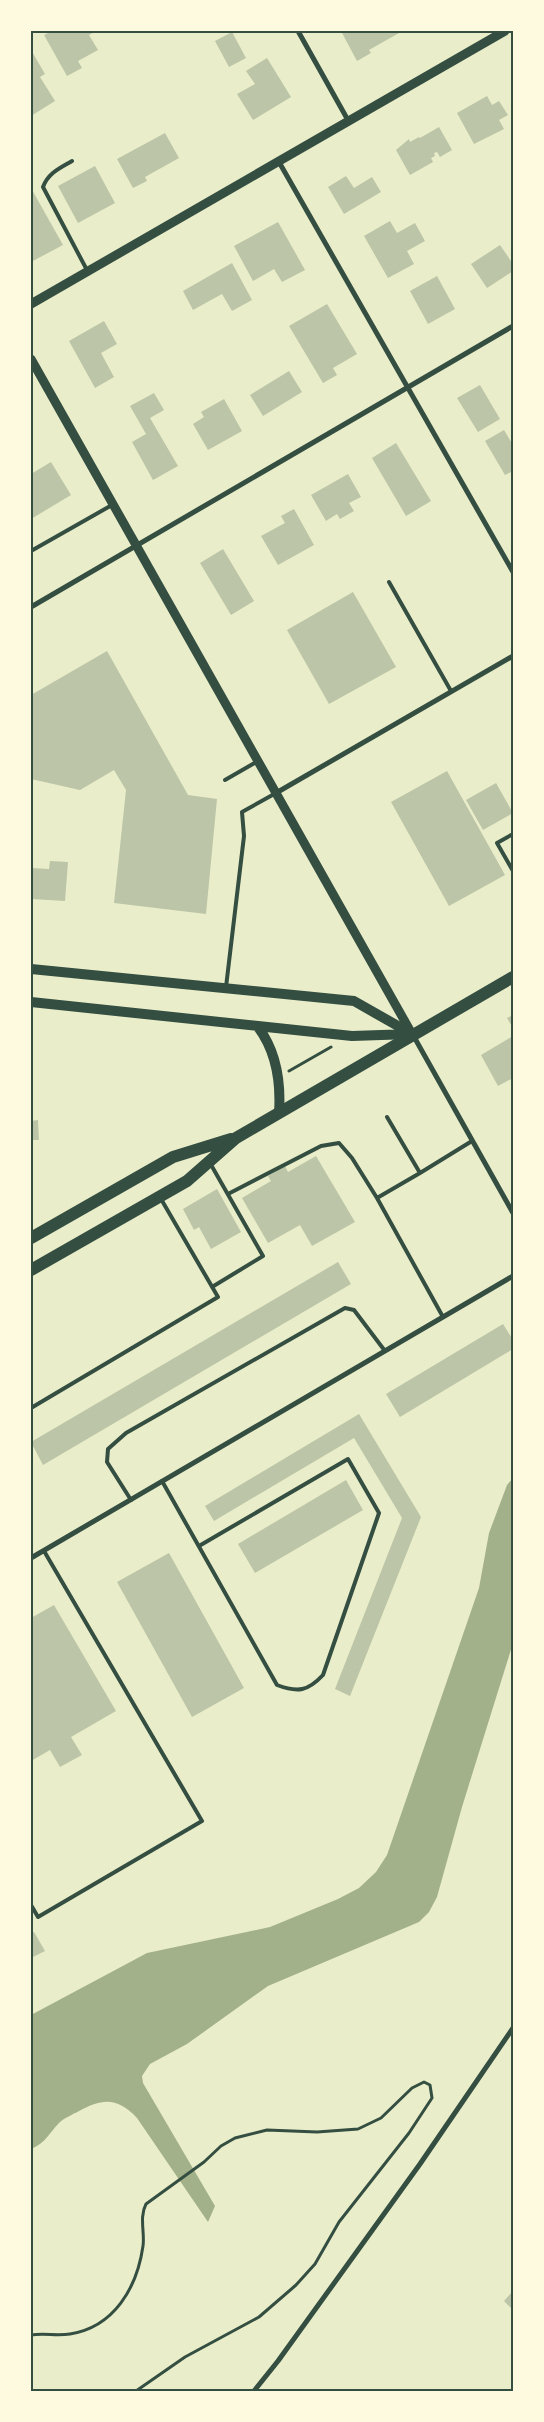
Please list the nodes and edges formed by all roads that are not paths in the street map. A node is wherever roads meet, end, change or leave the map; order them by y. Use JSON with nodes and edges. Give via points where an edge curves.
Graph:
{"nodes":[{"id":1,"x":298,"y":31,"type":"edge"},
{"id":2,"x":505,"y":31,"type":"edge"},
{"id":3,"x":350,"y":122,"type":"junction"},
{"id":4,"x":72,"y":161,"type":"dead end"},
{"id":5,"x":279,"y":162,"type":"junction"},
{"id":6,"x":88,"y":272,"type":"junction"},
{"id":7,"x":31,"y":304,"type":"edge"},
{"id":8,"x":513,"y":326,"type":"edge"},
{"id":9,"x":31,"y":359,"type":"edge"},
{"id":10,"x":408,"y":387,"type":"junction"},
{"id":11,"x":113,"y":504,"type":"junction"},
{"id":12,"x":137,"y":546,"type":"junction"},
{"id":13,"x":31,"y":551,"type":"edge"},
{"id":14,"x":513,"y":572,"type":"edge"},
{"id":15,"x":389,"y":582,"type":"dead end"},
{"id":16,"x":31,"y":607,"type":"edge"},
{"id":17,"x":513,"y":656,"type":"edge"},
{"id":18,"x":451,"y":692,"type":"junction"},
{"id":19,"x":258,"y":761,"type":"junction"},
{"id":20,"x":225,"y":780,"type":"dead end"},
{"id":21,"x":276,"y":793,"type":"junction"},
{"id":22,"x":513,"y":834,"type":"edge"},
{"id":23,"x":513,"y":871,"type":"edge"},
{"id":24,"x":31,"y":969,"type":"edge"},
{"id":25,"x":513,"y":977,"type":"edge"},
{"id":26,"x":226,"y":987,"type":"junction"},
{"id":27,"x":31,"y":1002,"type":"edge"},
{"id":28,"x":258,"y":1027,"type":"junction"},
{"id":29,"x":412,"y":1034,"type":"junction"},
{"id":30,"x":279,"y":1112,"type":"junction"},
{"id":31,"x":387,"y":1117,"type":"dead end"},
{"id":32,"x":236,"y":1138,"type":"junction"},
{"id":33,"x":472,"y":1142,"type":"junction"},
{"id":34,"x":209,"y":1162,"type":"junction"},
{"id":35,"x":420,"y":1173,"type":"junction"},
{"id":36,"x":228,"y":1194,"type":"junction"},
{"id":37,"x":160,"y":1197,"type":"junction"},
{"id":38,"x":377,"y":1198,"type":"junction"},
{"id":39,"x":513,"y":1213,"type":"edge"},
{"id":40,"x":31,"y":1238,"type":"edge"},
{"id":41,"x":31,"y":1270,"type":"edge"},
{"id":42,"x":513,"y":1276,"type":"edge"},
{"id":43,"x":212,"y":1287,"type":"junction"},
{"id":44,"x":443,"y":1317,"type":"junction"},
{"id":45,"x":384,"y":1351,"type":"junction"},
{"id":46,"x":31,"y":1408,"type":"edge"},
{"id":47,"x":162,"y":1482,"type":"junction"},
{"id":48,"x":131,"y":1500,"type":"junction"},
{"id":49,"x":199,"y":1546,"type":"junction"},
{"id":50,"x":44,"y":1551,"type":"junction"},
{"id":51,"x":31,"y":1558,"type":"edge"},
{"id":52,"x":31,"y":1905,"type":"edge"},
{"id":53,"x":513,"y":2028,"type":"edge"},
{"id":54,"x":254,"y":2391,"type":"edge"}],
"edges":[{"from":1,"to":3,"type":"street"},
{"from":2,"to":3,"type":"street"},
{"from":3,"to":5,"type":"street"},
{"from":4,"to":6,"type":"lane","via":[[54,171],[43,187]]},
{"from":5,"to":6,"type":"street"},
{"from":5,"to":10,"type":"street"},
{"from":6,"to":7,"type":"street"},
{"from":8,"to":10,"type":"street"},
{"from":9,"to":11,"type":"street"},
{"from":10,"to":12,"type":"street"},
{"from":10,"to":14,"type":"street"},
{"from":11,"to":12,"type":"street"},
{"from":11,"to":13,"type":"lane"},
{"from":12,"to":16,"type":"street"},
{"from":12,"to":19,"type":"street"},
{"from":15,"to":18,"type":"lane"},
{"from":17,"to":18,"type":"street"},
{"from":18,"to":21,"type":"street"},
{"from":19,"to":20,"type":"lane"},
{"from":19,"to":21,"type":"street"},
{"from":21,"to":26,"type":"lane","via":[[242,812],[244,836]]},
{"from":21,"to":29,"type":"street"},
{"from":22,"to":23,"type":"lane","via":[[497,843]]},
{"from":24,"to":26,"type":"main road"},
{"from":25,"to":29,"type":"main road"},
{"from":26,"to":29,"type":"main road","via":[[354,1001]]},
{"from":27,"to":28,"type":"main road"},
{"from":28,"to":29,"type":"main road","via":[[352,1036]]},
{"from":28,"to":30,"type":"main road","via":[[267,1041],[277,1073]]},
{"from":29,"to":30,"type":"main road"},
{"from":29,"to":33,"type":"street"},
{"from":30,"to":32,"type":"main road"},
{"from":31,"to":35,"type":"lane"},
{"from":32,"to":34,"type":"main road"},
{"from":32,"to":40,"type":"main road","via":[[173,1157]]},
{"from":33,"to":35,"type":"lane"},
{"from":33,"to":39,"type":"street"},
{"from":34,"to":36,"type":"lane"},
{"from":34,"to":37,"type":"main road"},
{"from":35,"to":38,"type":"lane"},
{"from":36,"to":38,"type":"lane","via":[[321,1146],[338,1143],[352,1158]]},
{"from":36,"to":43,"type":"lane","via":[[263,1256]]},
{"from":37,"to":41,"type":"main road"},
{"from":37,"to":43,"type":"lane"},
{"from":38,"to":44,"type":"lane"},
{"from":42,"to":44,"type":"street"},
{"from":43,"to":46,"type":"lane","via":[[218,1297]]},
{"from":44,"to":45,"type":"street"},
{"from":45,"to":47,"type":"street"},
{"from":45,"to":48,"type":"lane","via":[[354,1310],[345,1308],[126,1433],[108,1449],[107,1462]]},
{"from":47,"to":48,"type":"street"},
{"from":47,"to":49,"type":"lane"},
{"from":48,"to":50,"type":"street"},
{"from":49,"to":49,"type":"lane","via":[[277,1685],[293,1691],[312,1686],[324,1674],[379,1513],[348,1459]]},
{"from":50,"to":51,"type":"street"},
{"from":50,"to":52,"type":"lane","via":[[202,1821],[38,1917]]},
{"from":53,"to":54,"type":"street","via":[[420,2164]]}]}
